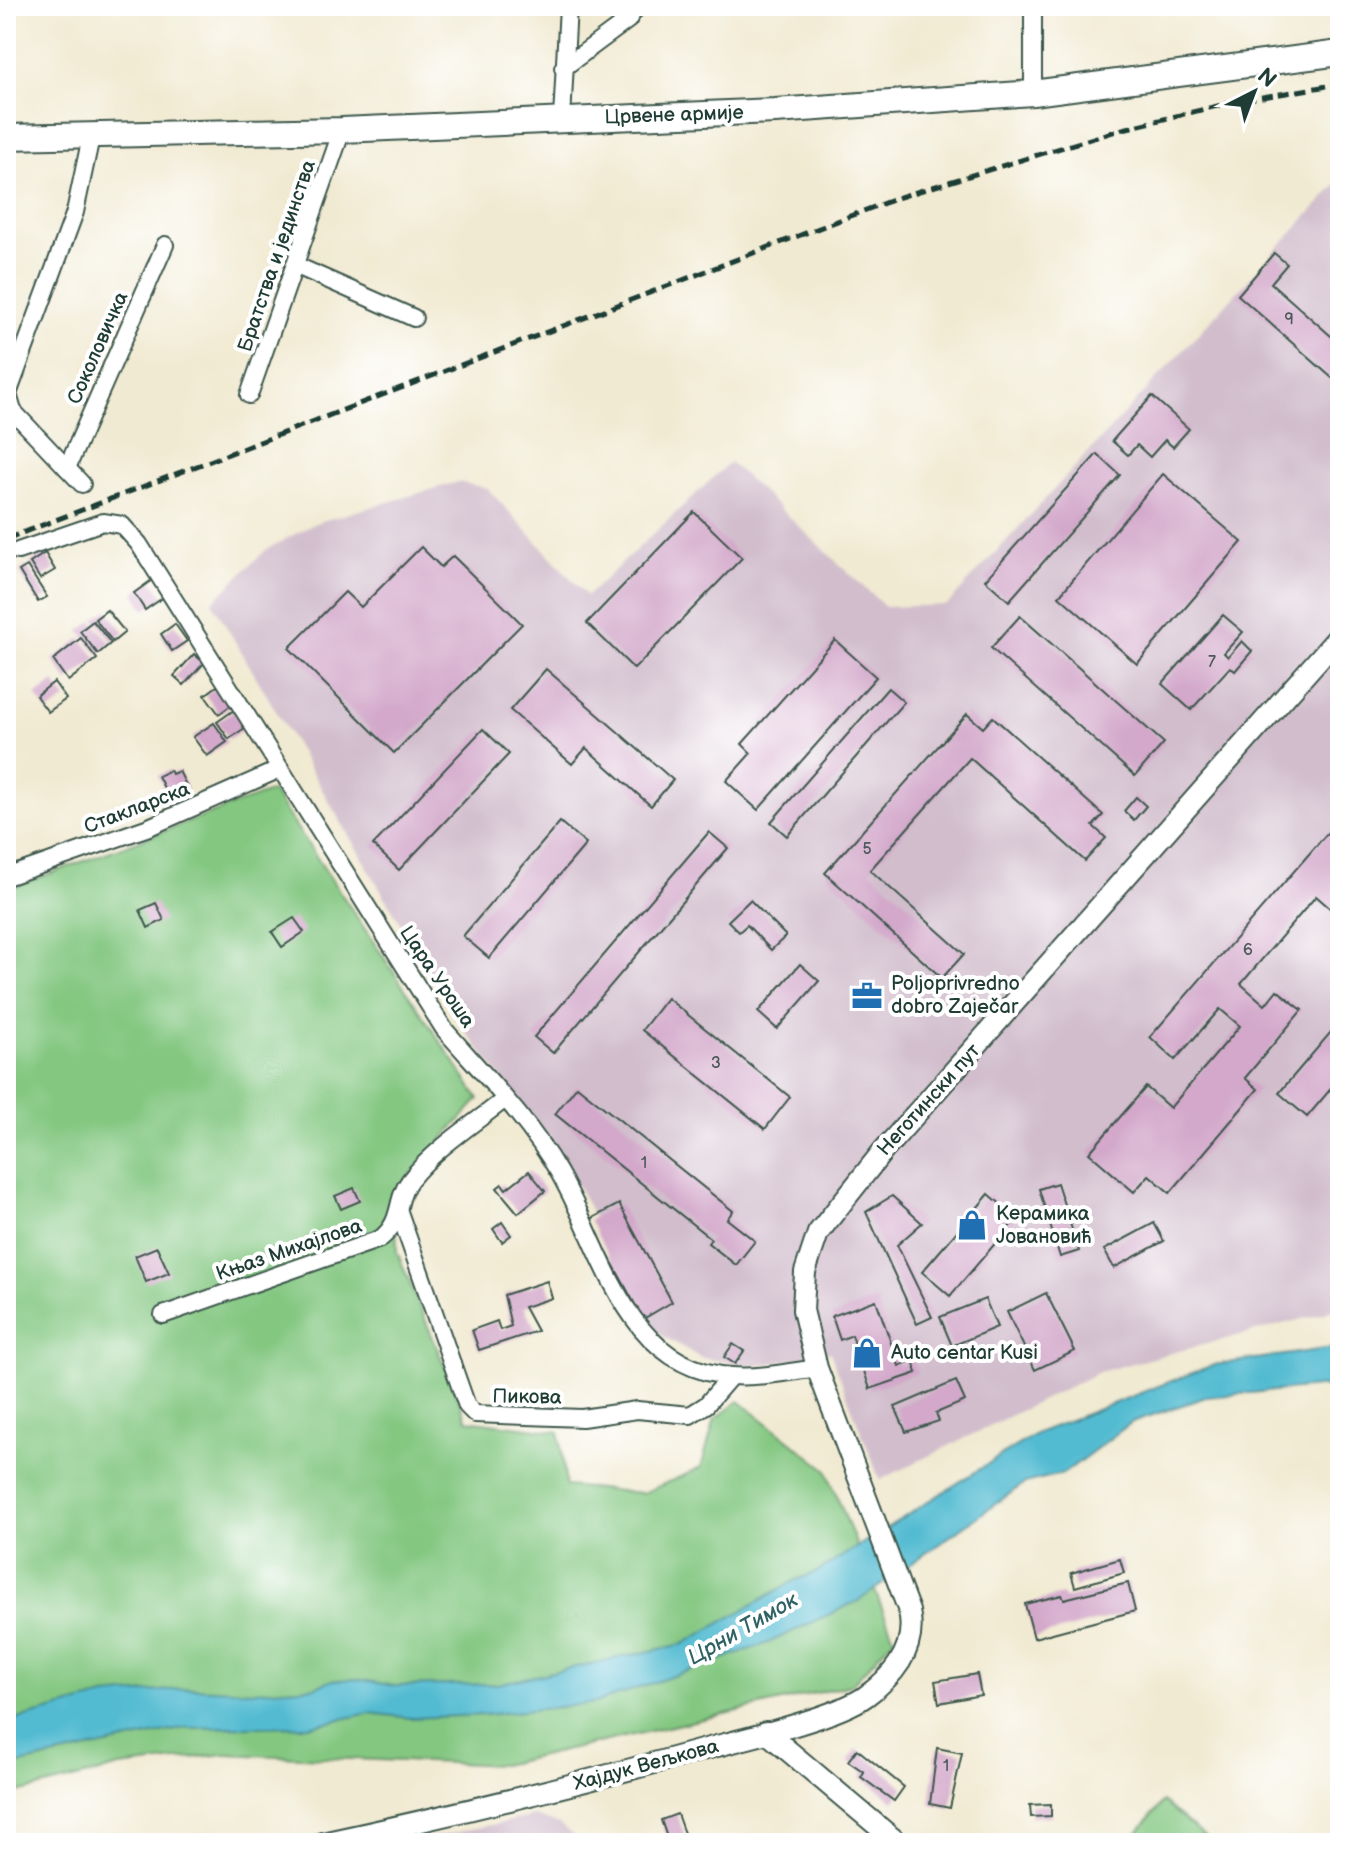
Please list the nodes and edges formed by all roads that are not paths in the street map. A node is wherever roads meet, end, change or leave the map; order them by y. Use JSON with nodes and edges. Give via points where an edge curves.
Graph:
{"nodes":[{"id":1,"x":568,"y":6,"type":"edge"},
{"id":2,"x":637,"y":6,"type":"edge"},
{"id":3,"x":1033,"y":6,"type":"edge"},
{"id":4,"x":1340,"y":53,"type":"edge"},
{"id":5,"x":563,"y":68,"type":"junction"},
{"id":6,"x":1033,"y":93,"type":"junction"},
{"id":7,"x":562,"y":119,"type":"junction"},
{"id":8,"x":342,"y":130,"type":"junction"},
{"id":9,"x":6,"y":137,"type":"edge"},
{"id":10,"x":91,"y":137,"type":"junction"},
{"id":11,"x":165,"y":245,"type":"dead end"},
{"id":12,"x":297,"y":266,"type":"junction"},
{"id":13,"x":414,"y":318,"type":"dead end"},
{"id":14,"x":249,"y":395,"type":"dead end"},
{"id":15,"x":67,"y":468,"type":"junction"},
{"id":16,"x":82,"y":484,"type":"dead end"},
{"id":17,"x":18,"y":551,"type":"dead end"},
{"id":18,"x":1340,"y":635,"type":"edge"},
{"id":19,"x":280,"y":769,"type":"junction"},
{"id":20,"x":6,"y":877,"type":"edge"},
{"id":21,"x":505,"y":1099,"type":"junction"},
{"id":22,"x":399,"y":1212,"type":"junction"},
{"id":23,"x":163,"y":1315,"type":"dead end"},
{"id":24,"x":817,"y":1368,"type":"junction"},
{"id":25,"x":731,"y":1376,"type":"junction"},
{"id":26,"x":909,"y":1611,"type":"joint"},
{"id":27,"x":766,"y":1732,"type":"junction"},
{"id":28,"x":322,"y":1843,"type":"edge"},
{"id":29,"x":898,"y":1843,"type":"edge"}],
"edges":[{"from":1,"to":5,"type":"street"},
{"from":2,"to":5,"type":"street","via":[[628,20]]},
{"from":3,"to":6,"type":"street"},
{"from":4,"to":6,"type":"main road","name":"Црвене армије"},
{"from":5,"to":7,"type":"street"},
{"from":6,"to":7,"type":"main road","name":"Црвене армије"},
{"from":7,"to":8,"type":"main road","name":"Црвене армије"},
{"from":8,"to":10,"type":"main road","name":"Црвене армије"},
{"from":8,"to":12,"type":"street","name":"Братства и јединства"},
{"from":9,"to":10,"type":"main road","name":"Црвене армије"},
{"from":10,"to":15,"type":"street","via":[[75,212],[8,394],[13,411]]},
{"from":11,"to":15,"type":"street","name":"Соколовичка"},
{"from":12,"to":13,"type":"street"},
{"from":12,"to":14,"type":"street","name":"Братства и јединства"},
{"from":15,"to":16,"type":"street"},
{"from":17,"to":19,"type":"street","name":"Цара Уроша","via":[[103,522],[122,525],[153,562]]},
{"from":18,"to":24,"type":"street","name":"Неготински пут","via":[[883,1151],[818,1233],[803,1292]]},
{"from":19,"to":20,"type":"street","name":"Стакларска","via":[[149,827]]},
{"from":19,"to":21,"type":"street","name":"Цара Уроша","via":[[444,1029]]},
{"from":21,"to":22,"type":"street","name":"Књаз Михајлова","via":[[422,1167],[403,1191]]},
{"from":21,"to":25,"type":"street","name":"Цара Уроша","via":[[559,1171],[612,1283],[644,1333],[682,1365]]},
{"from":22,"to":23,"type":"street","name":"Књаз Михајлова","via":[[391,1231],[380,1239]]},
{"from":22,"to":25,"type":"street","name":"Пикова","via":[[467,1406],[475,1414],[582,1418],[637,1410],[690,1415]]},
{"from":24,"to":25,"type":"street","name":"Цара Уроша"},
{"from":24,"to":26,"type":"street","name":"Неготински пут"},
{"from":26,"to":27,"type":"street","name":"Хајдук Вељкова","via":[[911,1641],[897,1667],[873,1691],[848,1706]]},
{"from":27,"to":28,"type":"street","name":"Хајдук Вељкова","via":[[546,1793]]},
{"from":27,"to":29,"type":"street"}]}
